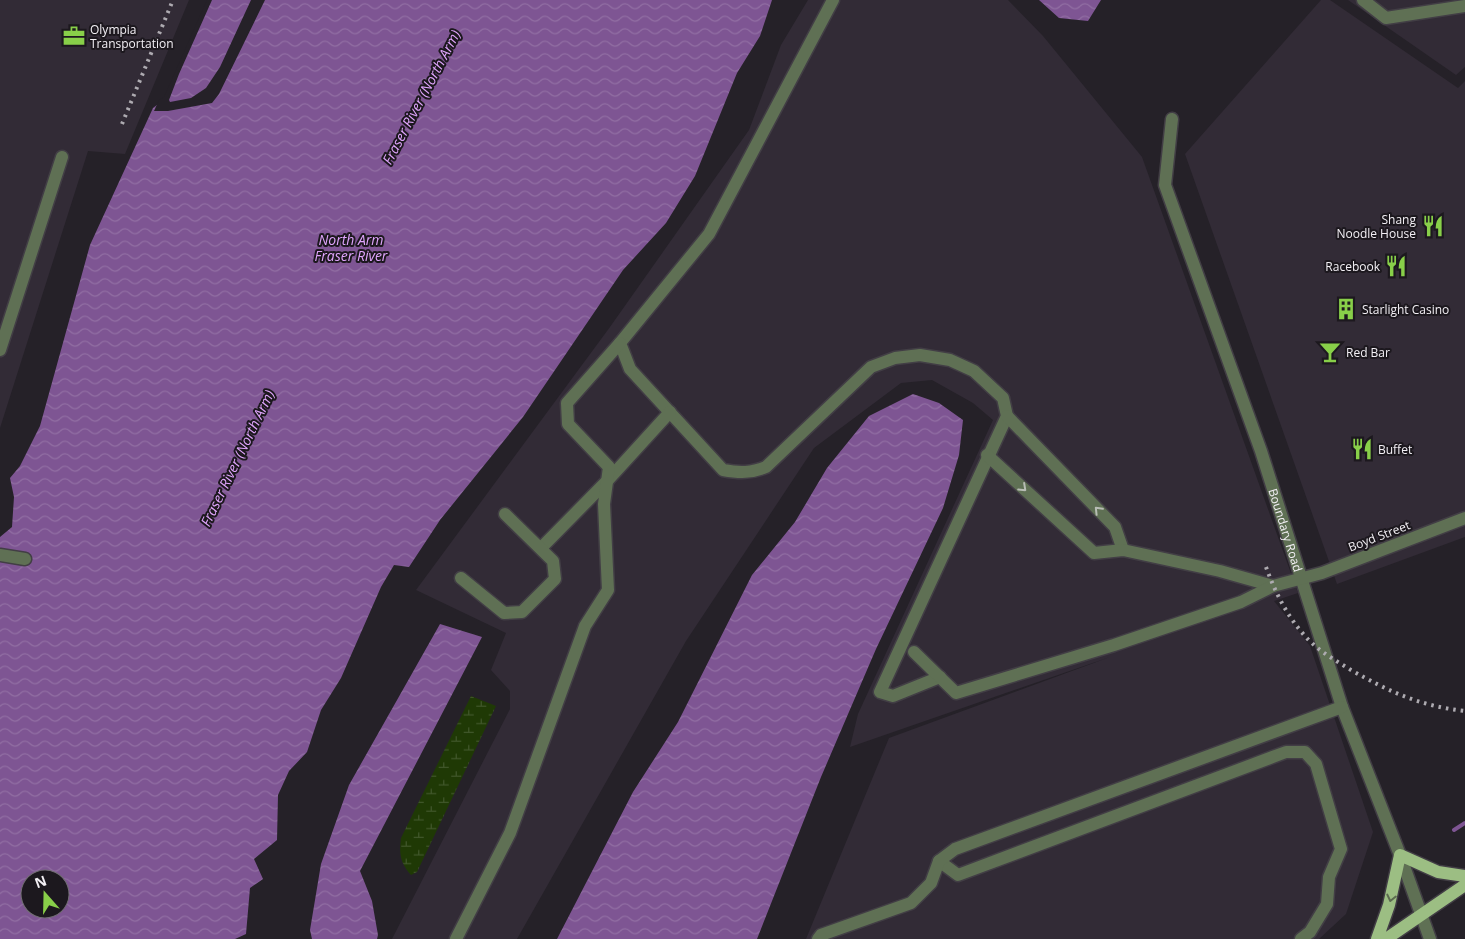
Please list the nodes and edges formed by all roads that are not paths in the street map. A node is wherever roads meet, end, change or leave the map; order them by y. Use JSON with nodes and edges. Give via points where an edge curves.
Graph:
{"nodes":[{"id":1,"x":833,"y":0,"type":"edge"},
{"id":2,"x":1362,"y":0,"type":"edge"},
{"id":3,"x":1465,"y":6,"type":"edge"},
{"id":4,"x":1172,"y":119,"type":"dead end"},
{"id":5,"x":62,"y":156,"type":"dead end"},
{"id":6,"x":620,"y":343,"type":"junction"},
{"id":7,"x":0,"y":350,"type":"edge"},
{"id":8,"x":670,"y":412,"type":"junction"},
{"id":9,"x":1007,"y":416,"type":"junction"},
{"id":10,"x":987,"y":456,"type":"junction"},
{"id":11,"x":608,"y":480,"type":"junction"},
{"id":12,"x":505,"y":514,"type":"dead end"},
{"id":13,"x":1465,"y":518,"type":"edge"},
{"id":14,"x":542,"y":547,"type":"junction"},
{"id":15,"x":1123,"y":550,"type":"junction"},
{"id":16,"x":0,"y":555,"type":"edge"},
{"id":17,"x":24,"y":559,"type":"dead end"},
{"id":18,"x":461,"y":578,"type":"dead end"},
{"id":19,"x":1302,"y":580,"type":"junction"},
{"id":20,"x":1273,"y":586,"type":"junction"},
{"id":21,"x":914,"y":652,"type":"dead end"},
{"id":22,"x":940,"y":678,"type":"junction"},
{"id":23,"x":1342,"y":707,"type":"junction"},
{"id":24,"x":1400,"y":855,"type":"junction"},
{"id":25,"x":939,"y":861,"type":"junction"},
{"id":26,"x":1465,"y":876,"type":"edge"},
{"id":27,"x":1465,"y":885,"type":"edge"},
{"id":28,"x":1421,"y":915,"type":"junction"},
{"id":29,"x":820,"y":937,"type":"edge"},
{"id":30,"x":456,"y":939,"type":"edge"},
{"id":31,"x":1302,"y":939,"type":"edge"},
{"id":32,"x":1377,"y":939,"type":"edge"},
{"id":33,"x":1386,"y":939,"type":"edge"},
{"id":34,"x":1430,"y":939,"type":"edge"}],
"edges":[{"from":1,"to":6,"type":"street","via":[[709,234]]},
{"from":2,"to":3,"type":"street","via":[[1386,18]]},
{"from":4,"to":19,"type":"street","name":"Boundary Road","via":[[1165,185],[1261,451]]},
{"from":5,"to":7,"type":"street"},
{"from":6,"to":8,"type":"street","via":[[630,369]]},
{"from":6,"to":11,"type":"street","via":[[568,403],[568,424],[609,467]]},
{"from":8,"to":9,"type":"street","via":[[723,470],[750,473],[766,467],[871,367],[895,358],[920,355],[950,360],[974,371],[1003,398]]},
{"from":8,"to":11,"type":"street"},
{"from":9,"to":10,"type":"street"},
{"from":15,"to":9,"type":"street","one_way":true,"via":[[1115,527]]},
{"from":10,"to":15,"type":"street","one_way":true,"via":[[1094,553]]},
{"from":10,"to":22,"type":"street","via":[[880,692],[893,696]]},
{"from":11,"to":14,"type":"street"},
{"from":11,"to":30,"type":"street","via":[[604,504],[608,590],[585,626],[510,833]]},
{"from":12,"to":14,"type":"street"},
{"from":13,"to":19,"type":"street","name":"Boyd Street"},
{"from":14,"to":18,"type":"street","via":[[553,561],[555,578],[522,612],[504,613]]},
{"from":15,"to":20,"type":"street"},
{"from":16,"to":17,"type":"street"},
{"from":19,"to":20,"type":"street","name":"Boyd Street"},
{"from":19,"to":23,"type":"street","name":"Boundary Road"},
{"from":20,"to":22,"type":"street","via":[[1241,602],[1123,642],[956,693]]},
{"from":21,"to":22,"type":"street"},
{"from":23,"to":24,"type":"street","name":"Boundary Road"},
{"from":23,"to":25,"type":"street","via":[[955,849]]},
{"from":24,"to":26,"type":"main road","via":[[1438,872]]},
{"from":24,"to":28,"type":"street","name":"Boundary Road"},
{"from":24,"to":32,"type":"main road","one_way":true},
{"from":25,"to":29,"type":"street","via":[[931,883],[911,903]]},
{"from":25,"to":31,"type":"street","via":[[958,875],[1286,752],[1305,752],[1316,764],[1341,848],[1329,877],[1327,904]]},
{"from":27,"to":28,"type":"main road"},
{"from":28,"to":33,"type":"main road"},
{"from":28,"to":34,"type":"street","name":"Boundary Road"}]}
